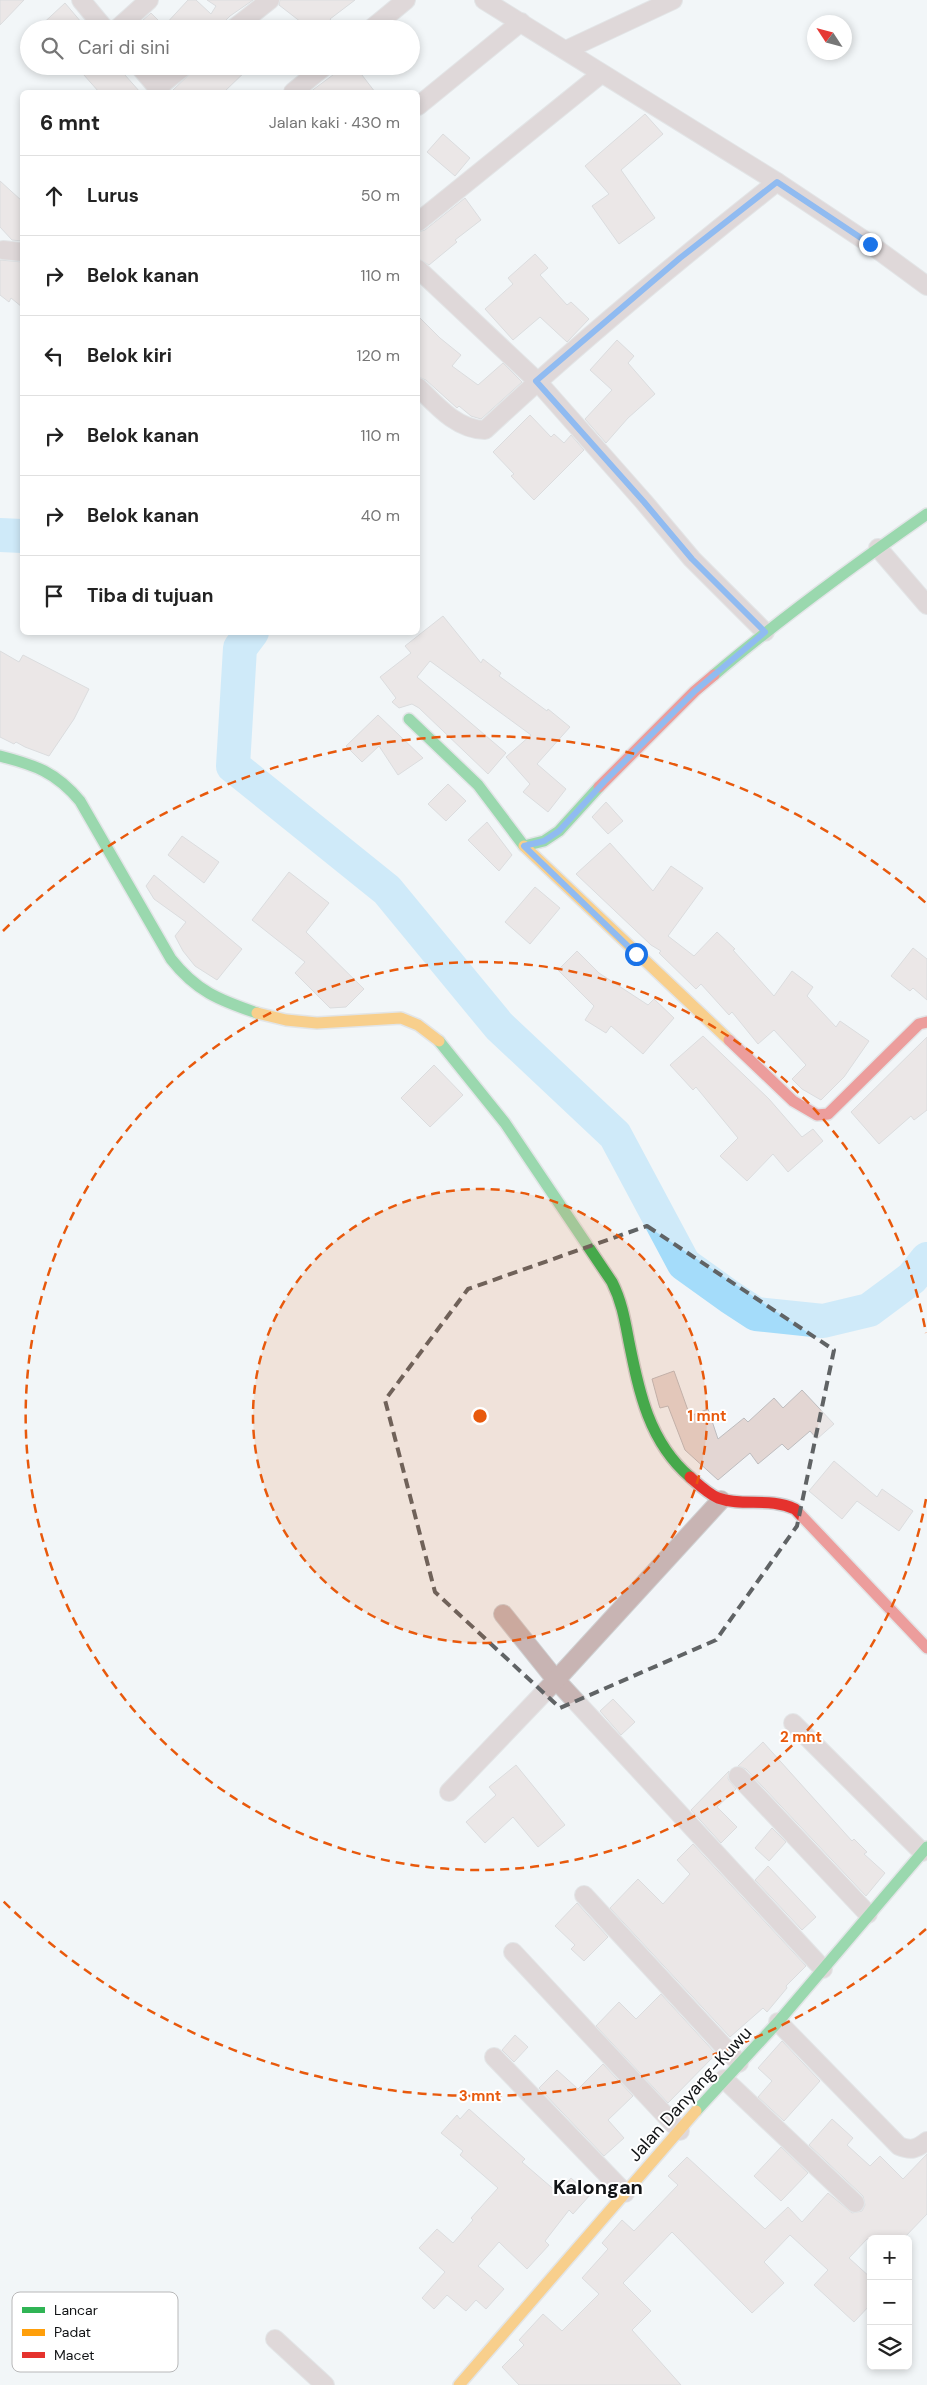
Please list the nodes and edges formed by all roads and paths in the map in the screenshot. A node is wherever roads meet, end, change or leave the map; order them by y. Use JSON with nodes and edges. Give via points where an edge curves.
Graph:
{"nodes":[{"id":1,"x":82,"y":0,"type":"edge"},
{"id":2,"x":149,"y":0,"type":"edge"},
{"id":3,"x":270,"y":0,"type":"edge"},
{"id":4,"x":406,"y":0,"type":"edge"},
{"id":5,"x":484,"y":0,"type":"edge"},
{"id":6,"x":673,"y":0,"type":"edge"},
{"id":7,"x":97,"y":20,"type":"edge"},
{"id":8,"x":127,"y":20,"type":"edge"},
{"id":9,"x":244,"y":20,"type":"edge"},
{"id":10,"x":382,"y":20,"type":"edge"},
{"id":11,"x":521,"y":22,"type":"junction"},
{"id":12,"x":566,"y":50,"type":"junction"},
{"id":13,"x":600,"y":74,"type":"junction"},
{"id":14,"x":146,"y":75,"type":"edge"},
{"id":15,"x":176,"y":75,"type":"edge"},
{"id":16,"x":314,"y":75,"type":"edge"},
{"id":17,"x":160,"y":90,"type":"edge"},
{"id":18,"x":295,"y":90,"type":"edge"},
{"id":19,"x":420,"y":104,"type":"edge"},
{"id":20,"x":777,"y":182,"type":"junction"},
{"id":21,"x":420,"y":220,"type":"edge"},
{"id":22,"x":1,"y":251,"type":"edge"},
{"id":23,"x":20,"y":252,"type":"edge"},
{"id":24,"x":420,"y":271,"type":"edge"},
{"id":25,"x":927,"y":286,"type":"edge"},
{"id":26,"x":536,"y":381,"type":"junction"},
{"id":27,"x":420,"y":389,"type":"edge"},
{"id":28,"x":927,"y":514,"type":"edge"},
{"id":29,"x":878,"y":548,"type":"junction"},
{"id":30,"x":927,"y":606,"type":"edge"},
{"id":31,"x":765,"y":632,"type":"junction"},
{"id":32,"x":410,"y":719,"type":"dead end"},
{"id":33,"x":0,"y":756,"type":"edge"},
{"id":34,"x":524,"y":846,"type":"junction"},
{"id":35,"x":927,"y":1022,"type":"edge"},
{"id":36,"x":721,"y":1500,"type":"junction"},
{"id":37,"x":504,"y":1614,"type":"dead end"},
{"id":38,"x":927,"y":1648,"type":"edge"},
{"id":39,"x":556,"y":1680,"type":"junction"},
{"id":40,"x":793,"y":1723,"type":"dead end"},
{"id":41,"x":738,"y":1776,"type":"dead end"},
{"id":42,"x":449,"y":1792,"type":"dead end"},
{"id":43,"x":925,"y":1850,"type":"edge"},
{"id":44,"x":584,"y":1895,"type":"dead end"},
{"id":45,"x":868,"y":1914,"type":"junction"},
{"id":46,"x":513,"y":1952,"type":"dead end"},
{"id":47,"x":823,"y":1969,"type":"junction"},
{"id":48,"x":778,"y":2022,"type":"junction"},
{"id":49,"x":494,"y":2057,"type":"dead end"},
{"id":50,"x":739,"y":2063,"type":"junction"},
{"id":51,"x":724,"y":2079,"type":"junction"},
{"id":52,"x":680,"y":2131,"type":"junction"},
{"id":53,"x":927,"y":2141,"type":"edge"},
{"id":54,"x":625,"y":2193,"type":"junction"},
{"id":55,"x":855,"y":2204,"type":"dead end"},
{"id":56,"x":275,"y":2339,"type":"dead end"},
{"id":57,"x":324,"y":2385,"type":"edge"},
{"id":58,"x":459,"y":2385,"type":"edge"}],
"edges":[{"from":1,"to":7,"type":"street"},
{"from":2,"to":8,"type":"street"},
{"from":3,"to":9,"type":"street"},
{"from":4,"to":10,"type":"street"},
{"from":5,"to":11,"type":"street"},
{"from":6,"to":12,"type":"street"},
{"from":11,"to":12,"type":"street"},
{"from":11,"to":19,"type":"street"},
{"from":12,"to":13,"type":"street"},
{"from":13,"to":20,"type":"street"},
{"from":13,"to":21,"type":"street"},
{"from":14,"to":17,"type":"street"},
{"from":15,"to":17,"type":"street"},
{"from":16,"to":18,"type":"street"},
{"from":20,"to":25,"type":"street"},
{"from":20,"to":26,"type":"street","via":[[680,258]]},
{"from":22,"to":23,"type":"street"},
{"from":24,"to":26,"type":"street"},
{"from":26,"to":27,"type":"street","via":[[485,430],[463,426]]},
{"from":26,"to":31,"type":"street","via":[[692,559]]},
{"from":28,"to":29,"type":"street"},
{"from":29,"to":30,"type":"street"},
{"from":29,"to":31,"type":"street"},
{"from":31,"to":34,"type":"street","via":[[695,691],[559,831],[544,841]]},
{"from":32,"to":34,"type":"street","via":[[478,785]]},
{"from":33,"to":36,"type":"street","via":[[32,764],[55,774],[69,786],[171,958],[184,976],[199,988],[249,1011],[273,1018],[332,1023],[393,1017],[408,1020],[445,1048],[512,1133],[610,1278],[624,1312],[637,1387],[647,1420],[658,1441],[692,1480]]},
{"from":34,"to":35,"type":"street","via":[[793,1101],[817,1116],[828,1114],[919,1024]]},
{"from":36,"to":38,"type":"street","via":[[737,1503],[771,1500],[784,1502],[795,1509]]},
{"from":36,"to":39,"type":"street"},
{"from":37,"to":39,"type":"street"},
{"from":39,"to":42,"type":"street"},
{"from":39,"to":47,"type":"street"},
{"from":40,"to":43,"type":"street"},
{"from":41,"to":45,"type":"street"},
{"from":43,"to":45,"type":"street","name":"Jalan Danyang-Kuwu"},
{"from":44,"to":50,"type":"street"},
{"from":45,"to":47,"type":"street","name":"Jalan Danyang-Kuwu"},
{"from":46,"to":52,"type":"street"},
{"from":47,"to":48,"type":"street","name":"Jalan Danyang-Kuwu"},
{"from":48,"to":50,"type":"street","name":"Jalan Danyang-Kuwu"},
{"from":48,"to":53,"type":"street","via":[[899,2146],[917,2149]]},
{"from":49,"to":54,"type":"street"},
{"from":50,"to":51,"type":"street","name":"Jalan Danyang-Kuwu"},
{"from":51,"to":52,"type":"street","name":"Jalan Danyang-Kuwu"},
{"from":51,"to":55,"type":"street"},
{"from":52,"to":54,"type":"street","name":"Jalan Danyang-Kuwu"},
{"from":54,"to":58,"type":"street","name":"Jalan Danyang-Kuwu"},
{"from":56,"to":57,"type":"street"}]}
